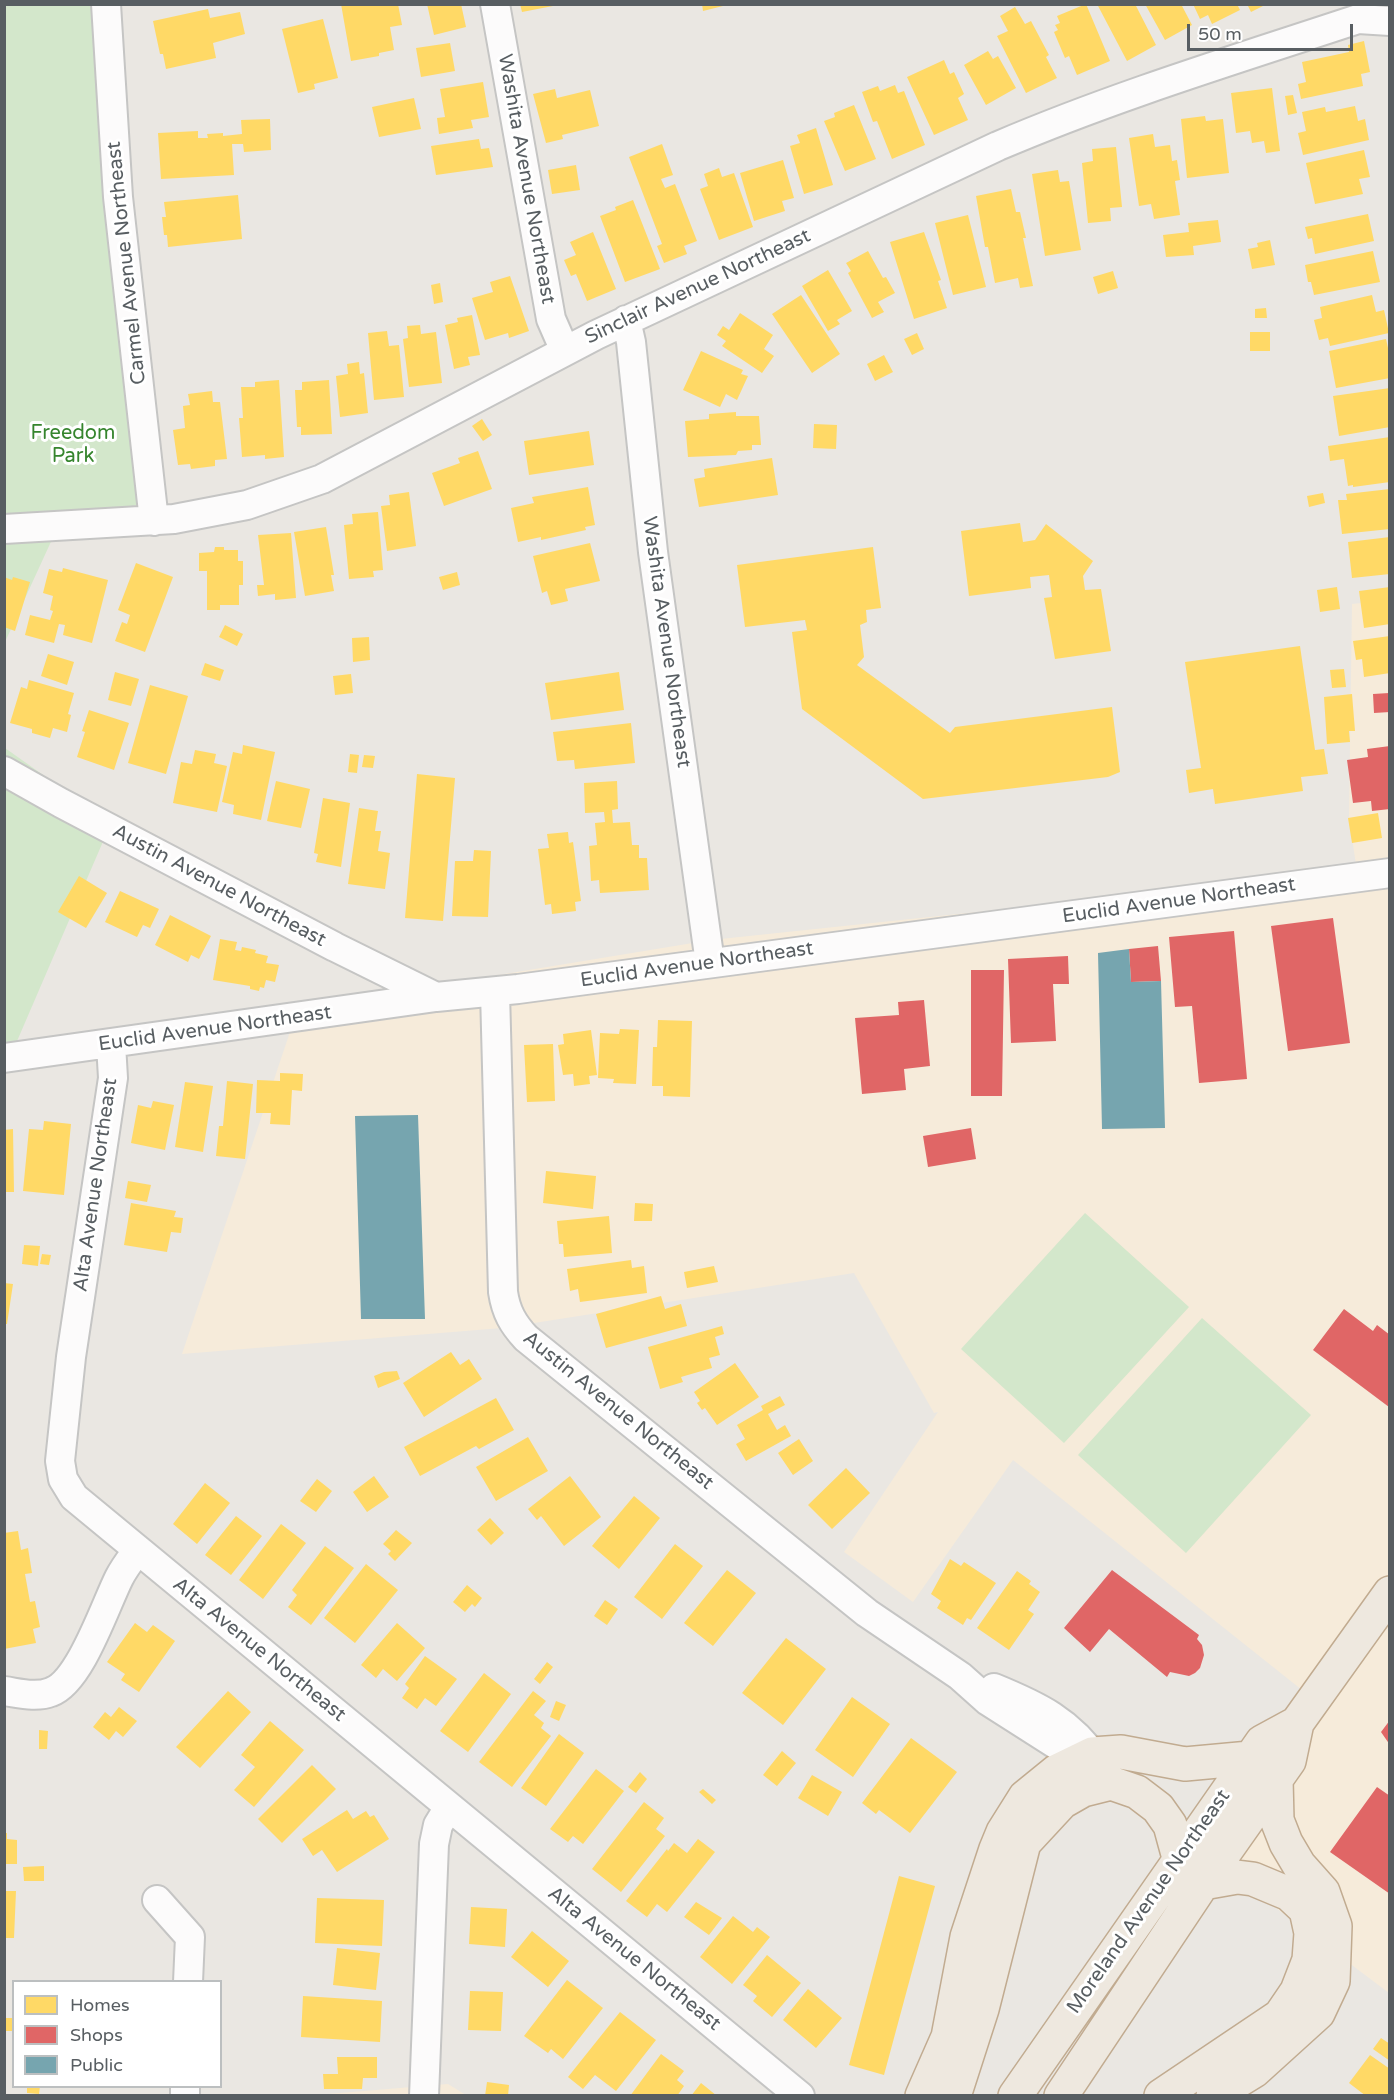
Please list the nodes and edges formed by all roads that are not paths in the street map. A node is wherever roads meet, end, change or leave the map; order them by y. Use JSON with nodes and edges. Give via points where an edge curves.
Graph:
{"nodes":[{"id":1,"x":106,"y":4,"type":"edge"},
{"id":2,"x":495,"y":4,"type":"edge"},
{"id":3,"x":1382,"y":22,"type":"edge"},
{"id":4,"x":626,"y":320,"type":"junction"},
{"id":5,"x":565,"y":351,"type":"junction"},
{"id":6,"x":154,"y":521,"type":"junction"},
{"id":7,"x":4,"y":530,"type":"edge"},
{"id":8,"x":4,"y":771,"type":"edge"},
{"id":9,"x":1389,"y":873,"type":"edge"},
{"id":10,"x":710,"y":963,"type":"junction"},
{"id":11,"x":495,"y":992,"type":"junction"},
{"id":12,"x":436,"y":997,"type":"junction"},
{"id":13,"x":111,"y":1044,"type":"junction"},
{"id":14,"x":4,"y":1059,"type":"edge"},
{"id":15,"x":137,"y":1551,"type":"junction"},
{"id":16,"x":1389,"y":1593,"type":"edge"},
{"id":17,"x":960,"y":1676,"type":"junction"},
{"id":18,"x":4,"y":1691,"type":"edge"},
{"id":19,"x":1298,"y":1723,"type":"junction"},
{"id":20,"x":1032,"y":1729,"type":"junction"},
{"id":21,"x":1086,"y":1757,"type":"junction"},
{"id":22,"x":1250,"y":1758,"type":"junction"},
{"id":23,"x":1276,"y":1779,"type":"junction"},
{"id":24,"x":1105,"y":1785,"type":"junction"},
{"id":25,"x":1037,"y":1787,"type":"junction"},
{"id":26,"x":449,"y":1807,"type":"junction"},
{"id":27,"x":1179,"y":1858,"type":"junction"},
{"id":28,"x":1203,"y":1883,"type":"junction"},
{"id":29,"x":157,"y":1900,"type":"dead end"},
{"id":30,"x":188,"y":1980,"type":"edge"},
{"id":31,"x":424,"y":2096,"type":"edge"},
{"id":32,"x":800,"y":2096,"type":"edge"},
{"id":33,"x":922,"y":2096,"type":"edge"},
{"id":34,"x":954,"y":2096,"type":"edge"},
{"id":35,"x":1015,"y":2096,"type":"edge"},
{"id":36,"x":1061,"y":2096,"type":"edge"},
{"id":37,"x":1161,"y":2096,"type":"edge"},
{"id":38,"x":1213,"y":2096,"type":"edge"}],
"edges":[{"from":1,"to":6,"type":"street","name":"Carmel Avenue Northeast","via":[[118,197]]},
{"from":2,"to":5,"type":"street","name":"Washita Avenue Northeast","via":[[551,320]]},
{"from":3,"to":4,"type":"street","name":"Sinclair Avenue Northeast","via":[[1358,19],[1064,118]]},
{"from":4,"to":5,"type":"street","name":"Sinclair Avenue Northeast"},
{"from":4,"to":10,"type":"street","name":"Washita Avenue Northeast","via":[[653,552]]},
{"from":5,"to":6,"type":"street","name":"Sinclair Avenue Northeast","via":[[322,479],[247,505]]},
{"from":6,"to":7,"type":"street","name":"Sinclair Avenue Northeast"},
{"from":8,"to":12,"type":"street","name":"Austin Avenue Northeast","via":[[393,978]]},
{"from":9,"to":10,"type":"street","name":"Euclid Avenue Northeast"},
{"from":10,"to":11,"type":"street","name":"Euclid Avenue Northeast"},
{"from":11,"to":12,"type":"street","name":"Euclid Avenue Northeast"},
{"from":11,"to":17,"type":"street","name":"Austin Avenue Northeast","via":[[503,1292],[514,1325],[867,1613]]},
{"from":12,"to":13,"type":"street","name":"Euclid Avenue Northeast"},
{"from":13,"to":14,"type":"street","name":"Euclid Avenue Northeast"},
{"from":13,"to":15,"type":"street","name":"Alta Avenue Northeast","via":[[113,1078],[71,1357],[60,1461],[63,1479],[74,1497]]},
{"from":15,"to":18,"type":"street","via":[[120,1575],[75,1671],[60,1688],[33,1695]]},
{"from":15,"to":26,"type":"street","name":"Alta Avenue Northeast"},
{"from":16,"to":19,"type":"highway","name":"Moreland Avenue Northeast"},
{"from":17,"to":20,"type":"street","name":"Austin Avenue Northeast","via":[[988,1701]]},
{"from":17,"to":21,"type":"street","name":"Austin Avenue Northeast","via":[[1054,1717],[1076,1734]]},
{"from":19,"to":22,"type":"highway","name":"Moreland Avenue Northeast","via":[[1262,1742]]},
{"from":19,"to":23,"type":"highway","name":"Moreland Avenue Northeast","via":[[1289,1761]]},
{"from":20,"to":21,"type":"street","name":"Austin Avenue Northeast"},
{"from":20,"to":25,"type":"street","via":[[1040,1750]]},
{"from":21,"to":22,"type":"highway","via":[[1121,1752],[1185,1764]]},
{"from":21,"to":24,"type":"street","name":"Austin Avenue Northeast"},
{"from":21,"to":25,"type":"highway","via":[[1057,1771]]},
{"from":22,"to":27,"type":"highway","name":"Moreland Avenue Northeast"},
{"from":23,"to":28,"type":"highway","name":"Moreland Avenue Northeast"},
{"from":23,"to":38,"type":"highway","via":[[1277,1820],[1286,1843],[1323,1892],[1335,1926],[1333,1981],[1318,2013],[1254,2072]]},
{"from":24,"to":27,"type":"highway","via":[[1137,1792],[1158,1808],[1170,1825]]},
{"from":24,"to":34,"type":"highway","via":[[1083,1790],[1062,1802],[1024,1843],[982,2009]]},
{"from":25,"to":33,"type":"highway","via":[[1025,1797],[996,1849],[967,1937],[948,2037]]},
{"from":26,"to":31,"type":"street","via":[[438,1825],[434,1844]]},
{"from":26,"to":32,"type":"street","name":"Alta Avenue Northeast"},
{"from":27,"to":35,"type":"highway","name":"Moreland Avenue Northeast"},
{"from":28,"to":36,"type":"highway","name":"Moreland Avenue Northeast"},
{"from":28,"to":37,"type":"highway","via":[[1237,1877],[1289,1894],[1306,1910],[1311,1933],[1309,1960],[1297,1991],[1280,2016]]},
{"from":29,"to":30,"type":"street","via":[[190,1937]]}]}
